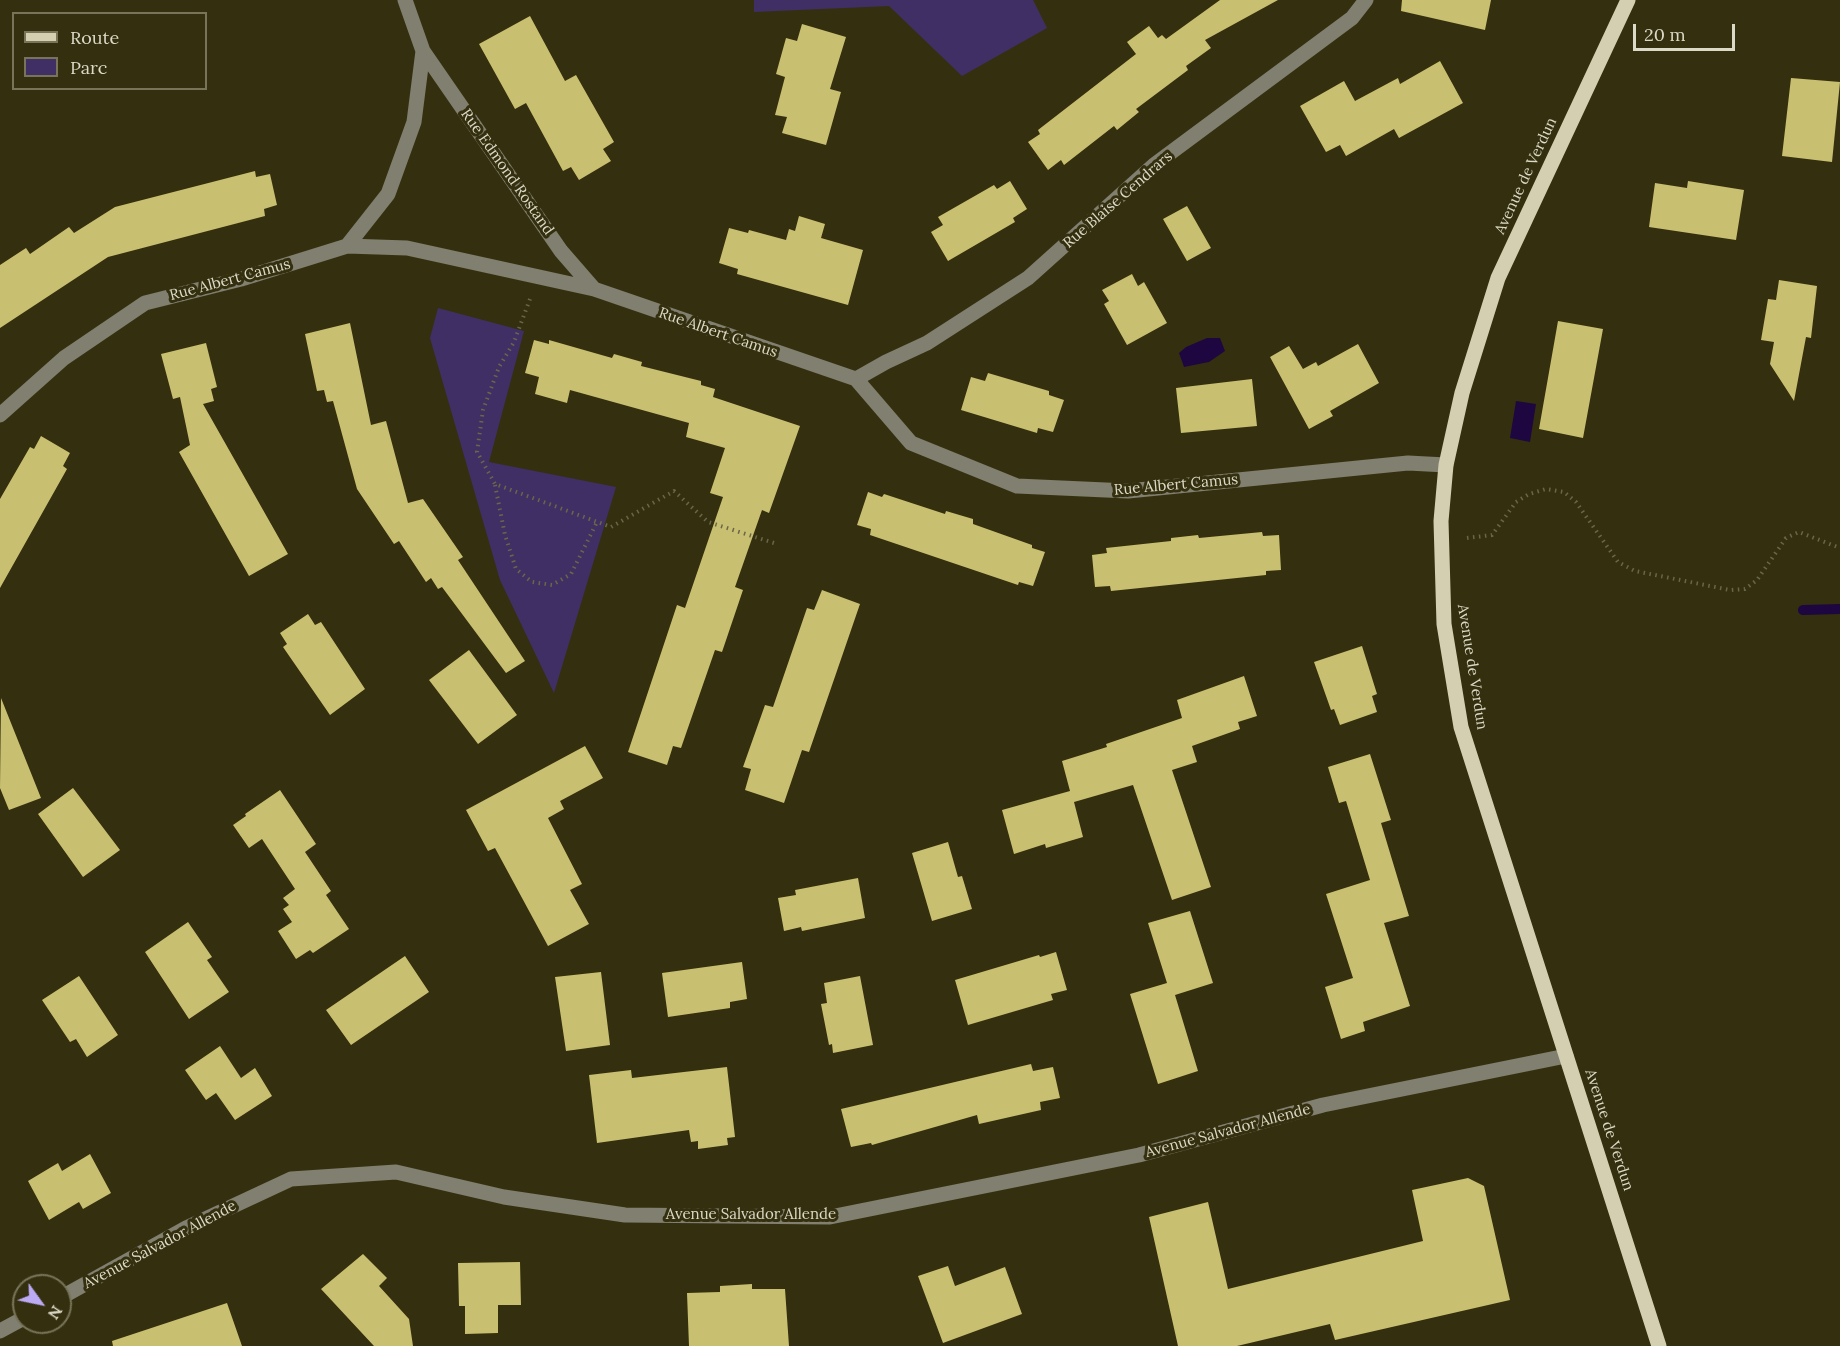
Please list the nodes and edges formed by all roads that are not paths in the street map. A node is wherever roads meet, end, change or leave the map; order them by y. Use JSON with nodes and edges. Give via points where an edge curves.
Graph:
{"nodes":[{"id":1,"x":405,"y":0,"type":"edge"},
{"id":2,"x":1366,"y":0,"type":"edge"},
{"id":3,"x":1629,"y":0,"type":"edge"},
{"id":4,"x":423,"y":51,"type":"junction"},
{"id":5,"x":347,"y":246,"type":"junction"},
{"id":6,"x":594,"y":289,"type":"junction"},
{"id":7,"x":856,"y":379,"type":"junction"},
{"id":8,"x":0,"y":415,"type":"edge"},
{"id":9,"x":1446,"y":465,"type":"junction"},
{"id":10,"x":1566,"y":1056,"type":"junction"},
{"id":11,"x":72,"y":1291,"type":"edge"},
{"id":12,"x":1659,"y":1346,"type":"edge"}],
"edges":[{"from":1,"to":4,"type":"street","name":"Rue Edmond Rostand"},
{"from":2,"to":7,"type":"street","name":"Rue Blaise Cendrars","via":[[1352,18],[1154,165],[1028,278],[927,343]]},
{"from":3,"to":9,"type":"main road","name":"Avenue de Verdun","via":[[1498,278],[1462,393]]},
{"from":4,"to":5,"type":"street","name":"Rue Edmond Rostand","via":[[414,122],[388,194]]},
{"from":4,"to":6,"type":"street","name":"Rue Edmond Rostand","via":[[561,251]]},
{"from":5,"to":6,"type":"street","name":"Rue Albert Camus","via":[[407,249]]},
{"from":5,"to":8,"type":"street","name":"Rue Albert Camus","via":[[145,303],[64,358]]},
{"from":6,"to":7,"type":"street","name":"Rue Albert Camus"},
{"from":7,"to":9,"type":"street","name":"Rue Albert Camus","via":[[911,443],[1017,486],[1128,491],[1408,463]]},
{"from":9,"to":10,"type":"main road","name":"Avenue de Verdun","via":[[1441,521],[1444,624],[1461,727]]},
{"from":10,"to":11,"type":"street","name":"Avenue Salvador Allende","via":[[1323,1105],[1139,1155],[830,1217],[625,1215],[504,1197],[396,1172],[291,1179],[186,1228]]},
{"from":10,"to":12,"type":"main road","name":"Avenue de Verdun"}]}
